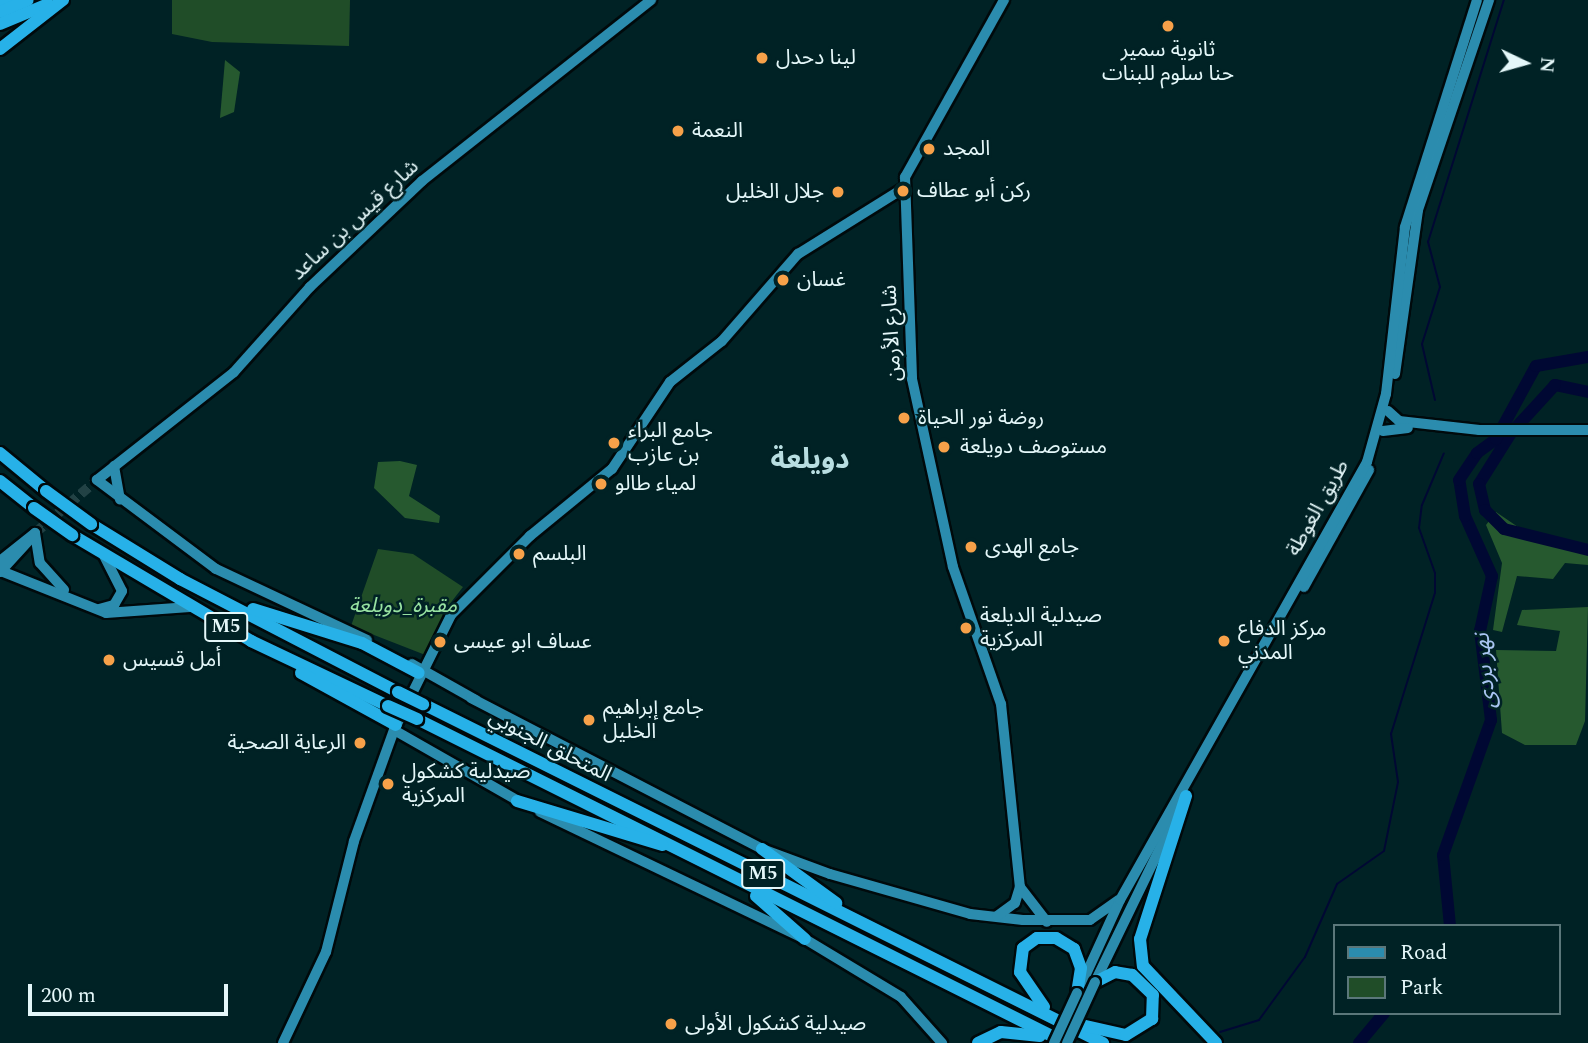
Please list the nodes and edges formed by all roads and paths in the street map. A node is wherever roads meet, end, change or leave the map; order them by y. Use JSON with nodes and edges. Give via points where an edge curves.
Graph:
{"nodes":[{"id":1,"x":0,"y":0,"type":"edge"},
{"id":2,"x":11,"y":0,"type":"edge"},
{"id":3,"x":28,"y":0,"type":"edge"},
{"id":4,"x":57,"y":0,"type":"edge"},
{"id":5,"x":63,"y":0,"type":"edge"},
{"id":6,"x":651,"y":0,"type":"edge"},
{"id":7,"x":1004,"y":0,"type":"edge"},
{"id":8,"x":1477,"y":0,"type":"edge"},
{"id":9,"x":1489,"y":0,"type":"edge"},
{"id":10,"x":0,"y":12,"type":"edge"},
{"id":11,"x":0,"y":24,"type":"edge"},
{"id":12,"x":0,"y":49,"type":"edge"},
{"id":13,"x":904,"y":188,"type":"junction"},
{"id":14,"x":1388,"y":411,"type":"junction"},
{"id":15,"x":1460,"y":428,"type":"junction"},
{"id":16,"x":1588,"y":430,"type":"edge"},
{"id":17,"x":1383,"y":431,"type":"junction"},
{"id":18,"x":0,"y":453,"type":"edge"},
{"id":19,"x":114,"y":466,"type":"junction"},
{"id":20,"x":0,"y":481,"type":"edge"},
{"id":21,"x":121,"y":501,"type":"junction"},
{"id":22,"x":104,"y":556,"type":"junction"},
{"id":23,"x":0,"y":568,"type":"edge"},
{"id":24,"x":180,"y":579,"type":"junction"},
{"id":25,"x":67,"y":594,"type":"junction"},
{"id":26,"x":190,"y":607,"type":"junction"},
{"id":27,"x":96,"y":609,"type":"junction"},
{"id":28,"x":251,"y":641,"type":"junction"},
{"id":29,"x":363,"y":641,"type":"junction"},
{"id":30,"x":420,"y":670,"type":"junction"},
{"id":31,"x":395,"y":727,"type":"junction"},
{"id":32,"x":1186,"y":796,"type":"junction"},
{"id":33,"x":517,"y":800,"type":"junction"},
{"id":34,"x":677,"y":848,"type":"junction"},
{"id":35,"x":762,"y":849,"type":"junction"},
{"id":36,"x":743,"y":884,"type":"junction"},
{"id":37,"x":1020,"y":887,"type":"junction"},
{"id":38,"x":1120,"y":900,"type":"junction"},
{"id":39,"x":996,"y":917,"type":"junction"},
{"id":40,"x":855,"y":919,"type":"junction"},
{"id":41,"x":1047,"y":922,"type":"junction"},
{"id":42,"x":805,"y":939,"type":"junction"},
{"id":43,"x":1095,"y":982,"type":"junction"},
{"id":44,"x":1077,"y":993,"type":"junction"},
{"id":45,"x":1049,"y":1013,"type":"junction"},
{"id":46,"x":1064,"y":1021,"type":"junction"},
{"id":47,"x":1061,"y":1042,"type":"edge"},
{"id":48,"x":283,"y":1043,"type":"edge"},
{"id":49,"x":942,"y":1043,"type":"edge"},
{"id":50,"x":978,"y":1043,"type":"edge"},
{"id":51,"x":1102,"y":1043,"type":"edge"},
{"id":52,"x":1216,"y":1043,"type":"edge"}],
"edges":[{"from":1,"to":2,"type":"highway"},
{"from":3,"to":10,"type":"highway"},
{"from":4,"to":11,"type":"highway"},
{"from":5,"to":12,"type":"highway"},
{"from":6,"to":19,"type":"main road","name":"شارع قيس بن ساعد","via":[[422,181],[310,287],[234,372]]},
{"from":7,"to":13,"type":"main road","name":"شارع الأرمن","via":[[906,171]]},
{"from":8,"to":38,"type":"main road","name":"طريق الغوطة","via":[[1405,226],[1386,394],[1367,462]]},
{"from":9,"to":14,"type":"main road","via":[[1418,210]]},
{"from":13,"to":30,"type":"main road","via":[[798,254],[722,341],[670,382],[612,469],[475,588]]},
{"from":13,"to":37,"type":"main road","name":"شارع الأرمن","via":[[916,402],[953,567],[1001,704]]},
{"from":14,"to":15,"type":"main road","via":[[1399,421]]},
{"from":14,"to":17,"type":"main road"},
{"from":15,"to":16,"type":"main road","via":[[1528,434]]},
{"from":15,"to":17,"type":"main road"},
{"from":17,"to":32,"type":"main road","via":[[1343,522]]},
{"from":18,"to":24,"type":"highway","name":"المتحلق الجنوبي","number":"M5","bridge":true,"via":[[91,524]]},
{"from":19,"to":21,"type":"main road"},
{"from":19,"to":21,"type":"main road","name":"شارع قيس بن ساعد","via":[[97,480]]},
{"from":20,"to":22,"type":"highway","name":"المتحلق الجنوبي","number":"M5","bridge":true},
{"from":21,"to":29,"type":"main road","via":[[216,569]]},
{"from":22,"to":26,"type":"highway","name":"المتحلق الجنوبي","number":"M5"},
{"from":22,"to":27,"type":"main road","name":"المتحلق الجنوبي","via":[[122,591],[114,606]]},
{"from":23,"to":25,"type":"main road"},
{"from":23,"to":25,"type":"main road","via":[[35,533],[40,563]]},
{"from":24,"to":29,"type":"highway"},
{"from":24,"to":40,"type":"highway","name":"المتحلق الجنوبي","number":"M5","bridge":true},
{"from":25,"to":27,"type":"main road"},
{"from":26,"to":27,"type":"main road","via":[[112,614]]},
{"from":26,"to":28,"type":"highway","name":"المتحلق الجنوبي","number":"M5"},
{"from":28,"to":31,"type":"highway"},
{"from":28,"to":34,"type":"highway","name":"المتحلق الجنوبي","number":"M5","bridge":true},
{"from":29,"to":30,"type":"highway"},
{"from":30,"to":31,"type":"main road"},
{"from":30,"to":35,"type":"main road"},
{"from":31,"to":33,"type":"main road"},
{"from":31,"to":48,"type":"main road","via":[[354,841],[326,952]]},
{"from":32,"to":43,"type":"main road"},
{"from":32,"to":52,"type":"highway","via":[[1140,939],[1143,966]]},
{"from":33,"to":34,"type":"highway"},
{"from":33,"to":42,"type":"main road"},
{"from":34,"to":36,"type":"highway","name":"المتحلق الجنوبي","number":"M5"},
{"from":35,"to":39,"type":"main road"},
{"from":35,"to":40,"type":"highway"},
{"from":36,"to":42,"type":"highway"},
{"from":36,"to":47,"type":"highway","name":"المتحلق الجنوبي","number":"M5"},
{"from":37,"to":39,"type":"main road","via":[[1015,902]]},
{"from":37,"to":41,"type":"main road"},
{"from":38,"to":41,"type":"main road","via":[[1090,920]]},
{"from":38,"to":44,"type":"main road","name":"طريق الغوطة"},
{"from":39,"to":41,"type":"main road"},
{"from":40,"to":45,"type":"highway","name":"المتحلق الجنوبي","number":"M5"},
{"from":42,"to":49,"type":"main road","via":[[901,997]]},
{"from":43,"to":46,"type":"highway","via":[[1115,972],[1132,975],[1153,995],[1152,1019],[1126,1035]]},
{"from":43,"to":47,"type":"main road","bridge":true},
{"from":44,"to":45,"type":"highway","via":[[1081,968],[1074,949],[1056,937],[1029,942],[1020,972]]},
{"from":44,"to":46,"type":"main road","name":"طريق الغوطة","bridge":true},
{"from":45,"to":46,"type":"highway","name":"المتحلق الجنوبي","number":"M5"},
{"from":46,"to":47,"type":"main road","name":"طريق الغوطة","bridge":true},
{"from":46,"to":51,"type":"highway","name":"المتحلق الجنوبي","number":"M5"},
{"from":47,"to":50,"type":"highway","via":[[1018,1032]]}]}
